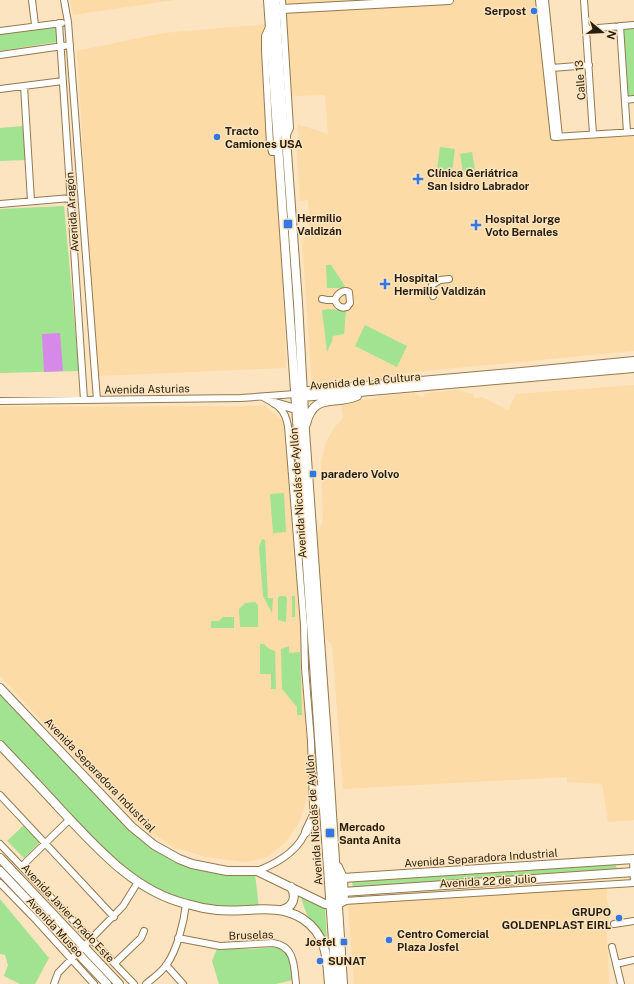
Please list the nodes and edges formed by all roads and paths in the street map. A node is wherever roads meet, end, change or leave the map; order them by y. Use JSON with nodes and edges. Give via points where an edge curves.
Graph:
{"nodes":[{"id":1,"x":32,"y":0,"type":"edge"},
{"id":2,"x":64,"y":0,"type":"edge"},
{"id":3,"x":282,"y":0,"type":"edge"},
{"id":4,"x":449,"y":0,"type":"edge"},
{"id":5,"x":539,"y":0,"type":"edge"},
{"id":6,"x":545,"y":0,"type":"edge"},
{"id":7,"x":584,"y":0,"type":"edge"},
{"id":8,"x":274,"y":5,"type":"edge"},
{"id":9,"x":68,"y":22,"type":"junction"},
{"id":10,"x":59,"y":23,"type":"junction"},
{"id":11,"x":35,"y":25,"type":"junction"},
{"id":12,"x":634,"y":25,"type":"edge"},
{"id":13,"x":269,"y":26,"type":"junction"},
{"id":14,"x":620,"y":26,"type":"junction"},
{"id":15,"x":586,"y":29,"type":"junction"},
{"id":16,"x":0,"y":31,"type":"edge"},
{"id":17,"x":545,"y":31,"type":"junction"},
{"id":18,"x":70,"y":45,"type":"junction"},
{"id":19,"x":60,"y":46,"type":"junction"},
{"id":20,"x":0,"y":55,"type":"edge"},
{"id":21,"x":589,"y":65,"type":"junction"},
{"id":22,"x":279,"y":67,"type":"junction"},
{"id":23,"x":552,"y":68,"type":"junction"},
{"id":24,"x":63,"y":81,"type":"junction"},
{"id":25,"x":24,"y":86,"type":"junction"},
{"id":26,"x":0,"y":89,"type":"edge"},
{"id":27,"x":552,"y":95,"type":"junction"},
{"id":28,"x":634,"y":99,"type":"edge"},
{"id":29,"x":625,"y":100,"type":"junction"},
{"id":30,"x":631,"y":132,"type":"edge"},
{"id":31,"x":593,"y":134,"type":"junction"},
{"id":32,"x":286,"y":138,"type":"junction"},
{"id":33,"x":275,"y":152,"type":"junction"},
{"id":34,"x":71,"y":198,"type":"junction"},
{"id":35,"x":31,"y":201,"type":"junction"},
{"id":36,"x":0,"y":204,"type":"edge"},
{"id":37,"x":449,"y":279,"type":"dead end"},
{"id":38,"x":433,"y":296,"type":"dead end"},
{"id":39,"x":322,"y":299,"type":"dead end"},
{"id":40,"x":335,"y":300,"type":"dead end"},
{"id":41,"x":634,"y":361,"type":"edge"},
{"id":42,"x":634,"y":368,"type":"edge"},
{"id":43,"x":465,"y":381,"type":"junction"},
{"id":44,"x":365,"y":392,"type":"junction"},
{"id":45,"x":300,"y":394,"type":"junction"},
{"id":46,"x":264,"y":397,"type":"junction"},
{"id":47,"x":84,"y":400,"type":"junction"},
{"id":48,"x":97,"y":400,"type":"junction"},
{"id":49,"x":0,"y":401,"type":"edge"},
{"id":50,"x":275,"y":403,"type":"junction"},
{"id":51,"x":296,"y":409,"type":"junction"},
{"id":52,"x":305,"y":431,"type":"junction"},
{"id":53,"x":0,"y":688,"type":"edge"},
{"id":54,"x":0,"y":745,"type":"edge"},
{"id":55,"x":321,"y":770,"type":"junction"},
{"id":56,"x":0,"y":795,"type":"edge"},
{"id":57,"x":70,"y":819,"type":"junction"},
{"id":58,"x":306,"y":832,"type":"junction"},
{"id":59,"x":0,"y":844,"type":"edge"},
{"id":60,"x":45,"y":844,"type":"junction"},
{"id":61,"x":0,"y":858,"type":"edge"},
{"id":62,"x":634,"y":859,"type":"edge"},
{"id":63,"x":335,"y":860,"type":"junction"},
{"id":64,"x":22,"y":866,"type":"junction"},
{"id":65,"x":0,"y":871,"type":"edge"},
{"id":66,"x":257,"y":871,"type":"junction"},
{"id":67,"x":634,"y":872,"type":"edge"},
{"id":68,"x":343,"y":878,"type":"junction"},
{"id":69,"x":138,"y":882,"type":"junction"},
{"id":70,"x":0,"y":883,"type":"edge"},
{"id":71,"x":634,"y":883,"type":"edge"},
{"id":72,"x":291,"y":887,"type":"junction"},
{"id":73,"x":343,"y":892,"type":"junction"},
{"id":74,"x":44,"y":903,"type":"junction"},
{"id":75,"x":337,"y":903,"type":"junction"},
{"id":76,"x":186,"y":904,"type":"junction"},
{"id":77,"x":35,"y":907,"type":"junction"},
{"id":78,"x":281,"y":910,"type":"junction"},
{"id":79,"x":114,"y":917,"type":"junction"},
{"id":80,"x":634,"y":921,"type":"edge"},
{"id":81,"x":614,"y":924,"type":"dead end"},
{"id":82,"x":144,"y":931,"type":"dead end"},
{"id":83,"x":91,"y":938,"type":"junction"},
{"id":84,"x":178,"y":938,"type":"junction"},
{"id":85,"x":84,"y":946,"type":"junction"},
{"id":86,"x":612,"y":947,"type":"dead end"},
{"id":87,"x":77,"y":952,"type":"junction"},
{"id":88,"x":93,"y":956,"type":"junction"},
{"id":89,"x":71,"y":959,"type":"junction"},
{"id":90,"x":634,"y":960,"type":"edge"},
{"id":91,"x":86,"y":963,"type":"junction"},
{"id":92,"x":115,"y":964,"type":"junction"},
{"id":93,"x":616,"y":964,"type":"junction"},
{"id":94,"x":166,"y":965,"type":"junction"},
{"id":95,"x":293,"y":983,"type":"edge"},
{"id":96,"x":54,"y":984,"type":"edge"},
{"id":97,"x":94,"y":984,"type":"edge"},
{"id":98,"x":106,"y":984,"type":"edge"},
{"id":99,"x":119,"y":984,"type":"edge"},
{"id":100,"x":134,"y":984,"type":"edge"},
{"id":101,"x":146,"y":984,"type":"edge"},
{"id":102,"x":183,"y":984,"type":"edge"},
{"id":103,"x":329,"y":984,"type":"edge"},
{"id":104,"x":336,"y":984,"type":"edge"},
{"id":105,"x":343,"y":984,"type":"edge"},
{"id":106,"x":621,"y":984,"type":"edge"}],
"edges":[{"from":1,"to":11,"type":"street"},
{"from":2,"to":9,"type":"street","name":"Avenida Aragón"},
{"from":3,"to":8,"type":"street","name":"Avenida Nicolás de Ayllón"},
{"from":4,"to":8,"type":"main road"},
{"from":5,"to":17,"type":"street"},
{"from":6,"to":17,"type":"street"},
{"from":7,"to":15,"type":"street","name":"Calle 13"},
{"from":8,"to":13,"type":"main road","name":"Avenida Nicolás de Ayllón"},
{"from":8,"to":22,"type":"main road","name":"Avenida Nicolás de Ayllón"},
{"from":9,"to":10,"type":"street"},
{"from":9,"to":18,"type":"street","name":"Avenida Aragón"},
{"from":10,"to":11,"type":"street"},
{"from":10,"to":19,"type":"street","name":"Avenida Aragón"},
{"from":11,"to":16,"type":"street"},
{"from":12,"to":14,"type":"street"},
{"from":13,"to":22,"type":"main road","name":"Avenida Nicolás de Ayllón"},
{"from":13,"to":33,"type":"street","name":"Avenida Nicolás de Ayllón","via":[[265,36],[266,84],[270,144]]},
{"from":14,"to":15,"type":"street"},
{"from":14,"to":29,"type":"street"},
{"from":15,"to":21,"type":"street","name":"Calle 13"},
{"from":17,"to":23,"type":"street"},
{"from":17,"to":27,"type":"street"},
{"from":18,"to":19,"type":"street"},
{"from":18,"to":48,"type":"street","name":"Avenida Aragón"},
{"from":19,"to":20,"type":"street"},
{"from":19,"to":24,"type":"street","name":"Avenida Aragón"},
{"from":21,"to":23,"type":"street"},
{"from":21,"to":31,"type":"street","name":"Calle 13"},
{"from":22,"to":32,"type":"main road","name":"Avenida Nicolás de Ayllón"},
{"from":22,"to":32,"type":"street","name":"Avenida Nicolás de Ayllón","via":[[290,128]]},
{"from":22,"to":33,"type":"main road","name":"Avenida Nicolás de Ayllón"},
{"from":23,"to":27,"type":"street"},
{"from":24,"to":25,"type":"street"},
{"from":24,"to":34,"type":"street","name":"Avenida Aragón"},
{"from":25,"to":26,"type":"street"},
{"from":25,"to":35,"type":"street"},
{"from":27,"to":31,"type":"street","via":[[557,137]]},
{"from":28,"to":29,"type":"street"},
{"from":29,"to":30,"type":"street"},
{"from":30,"to":31,"type":"street"},
{"from":32,"to":45,"type":"main road","name":"Avenida Nicolás de Ayllón","via":[[298,303]]},
{"from":33,"to":45,"type":"main road","name":"Avenida Nicolás de Ayllón"},
{"from":34,"to":35,"type":"street"},
{"from":34,"to":47,"type":"street","name":"Avenida Aragón"},
{"from":35,"to":36,"type":"street"},
{"from":37,"to":38,"type":"street","via":[[440,280],[432,285]]},
{"from":39,"to":40,"type":"street"},
{"from":41,"to":43,"type":"main road","name":"Avenida de La Cultura"},
{"from":42,"to":43,"type":"main road","name":"Avenida de La Cultura"},
{"from":43,"to":44,"type":"main road","name":"Avenida de La Cultura"},
{"from":43,"to":45,"type":"main road","name":"Avenida de La Cultura","via":[[406,381]]},
{"from":44,"to":45,"type":"main road","name":"Avenida de La Cultura"},
{"from":44,"to":52,"type":"main road","via":[[352,398],[318,404],[310,411]]},
{"from":45,"to":46,"type":"street","name":"Avenida Asturias"},
{"from":45,"to":51,"type":"main road","name":"Avenida Nicolás de Ayllón"},
{"from":45,"to":52,"type":"main road","name":"Avenida Nicolás de Ayllón"},
{"from":46,"to":48,"type":"street","name":"Avenida Asturias"},
{"from":46,"to":50,"type":"street"},
{"from":47,"to":48,"type":"street","name":"Avenida Asturias"},
{"from":47,"to":49,"type":"street","name":"Avenida Asturias"},
{"from":50,"to":51,"type":"main road"},
{"from":50,"to":58,"type":"street","name":"Avenida Nicolás de Ayllón","via":[[284,412],[288,426],[304,625],[313,800]]},
{"from":51,"to":55,"type":"main road","name":"Avenida Nicolás de Ayllón"},
{"from":52,"to":63,"type":"main road","name":"Avenida Nicolás de Ayllón"},
{"from":53,"to":66,"type":"main road","name":"Avenida Separadora Industrial","via":[[132,826],[154,845],[179,859],[207,868]]},
{"from":54,"to":57,"type":"main road"},
{"from":55,"to":58,"type":"main road","via":[[317,806]]},
{"from":55,"to":75,"type":"main road","name":"Avenida Nicolás de Ayllón"},
{"from":56,"to":60,"type":"street"},
{"from":57,"to":60,"type":"street"},
{"from":57,"to":69,"type":"main road","via":[[108,858]]},
{"from":58,"to":66,"type":"street","via":[[285,858]]},
{"from":59,"to":64,"type":"street"},
{"from":60,"to":64,"type":"street"},
{"from":60,"to":79,"type":"street"},
{"from":61,"to":74,"type":"main road","name":"Avenida Javier Prado Este"},
{"from":62,"to":67,"type":"street"},
{"from":62,"to":68,"type":"main road","name":"Avenida Separadora Industrial"},
{"from":63,"to":68,"type":"main road"},
{"from":63,"to":75,"type":"main road","name":"Avenida Nicolás de Ayllón"},
{"from":64,"to":83,"type":"street"},
{"from":65,"to":77,"type":"main road","name":"Avenida Javier Prado Este"},
{"from":66,"to":72,"type":"main road","name":"Avenida Separadora Industrial"},
{"from":67,"to":71,"type":"street"},
{"from":67,"to":73,"type":"main road"},
{"from":68,"to":73,"type":"main road"},
{"from":69,"to":76,"type":"main road"},
{"from":69,"to":79,"type":"street"},
{"from":70,"to":89,"type":"street","name":"Avenida Museo"},
{"from":71,"to":75,"type":"street","name":"Avenida 22 de Julio"},
{"from":72,"to":75,"type":"main road","name":"Avenida Separadora Industrial","via":[[319,901]]},
{"from":72,"to":78,"type":"main road","via":[[294,891],[293,902]]},
{"from":73,"to":75,"type":"main road"},
{"from":74,"to":77,"type":"main road","via":[[41,907]]},
{"from":74,"to":85,"type":"main road","name":"Avenida Javier Prado Este"},
{"from":75,"to":104,"type":"main road","name":"Avenida Nicolás de Ayllón"},
{"from":75,"to":105,"type":"main road","name":"Avenida Nicolás de Ayllón"},
{"from":76,"to":78,"type":"main road","via":[[217,910]]},
{"from":76,"to":84,"type":"street"},
{"from":77,"to":87,"type":"main road","name":"Avenida Javier Prado Este"},
{"from":78,"to":103,"type":"main road","via":[[309,924],[318,935],[328,961]]},
{"from":79,"to":83,"type":"street"},
{"from":80,"to":81,"type":"street"},
{"from":82,"to":92,"type":"street","via":[[141,938]]},
{"from":83,"to":85,"type":"street"},
{"from":83,"to":92,"type":"street"},
{"from":84,"to":94,"type":"street"},
{"from":84,"to":95,"type":"street","name":"Bruselas","via":[[220,946],[280,944],[291,955],[295,970]]},
{"from":85,"to":87,"type":"street"},
{"from":85,"to":88,"type":"main road","name":"Avenida Javier Prado Este"},
{"from":86,"to":93,"type":"street"},
{"from":87,"to":89,"type":"street"},
{"from":87,"to":91,"type":"main road","name":"Avenida Javier Prado Este"},
{"from":88,"to":91,"type":"main road","via":[[87,957]]},
{"from":88,"to":99,"type":"main road","name":"Avenida Javier Prado Este"},
{"from":89,"to":96,"type":"street","via":[[58,973]]},
{"from":89,"to":97,"type":"street","name":"Avenida Museo"},
{"from":90,"to":93,"type":"street"},
{"from":91,"to":98,"type":"main road","name":"Avenida Javier Prado Este"},
{"from":92,"to":100,"type":"street"},
{"from":93,"to":106,"type":"street"},
{"from":94,"to":101,"type":"street"},
{"from":94,"to":102,"type":"street"}]}
